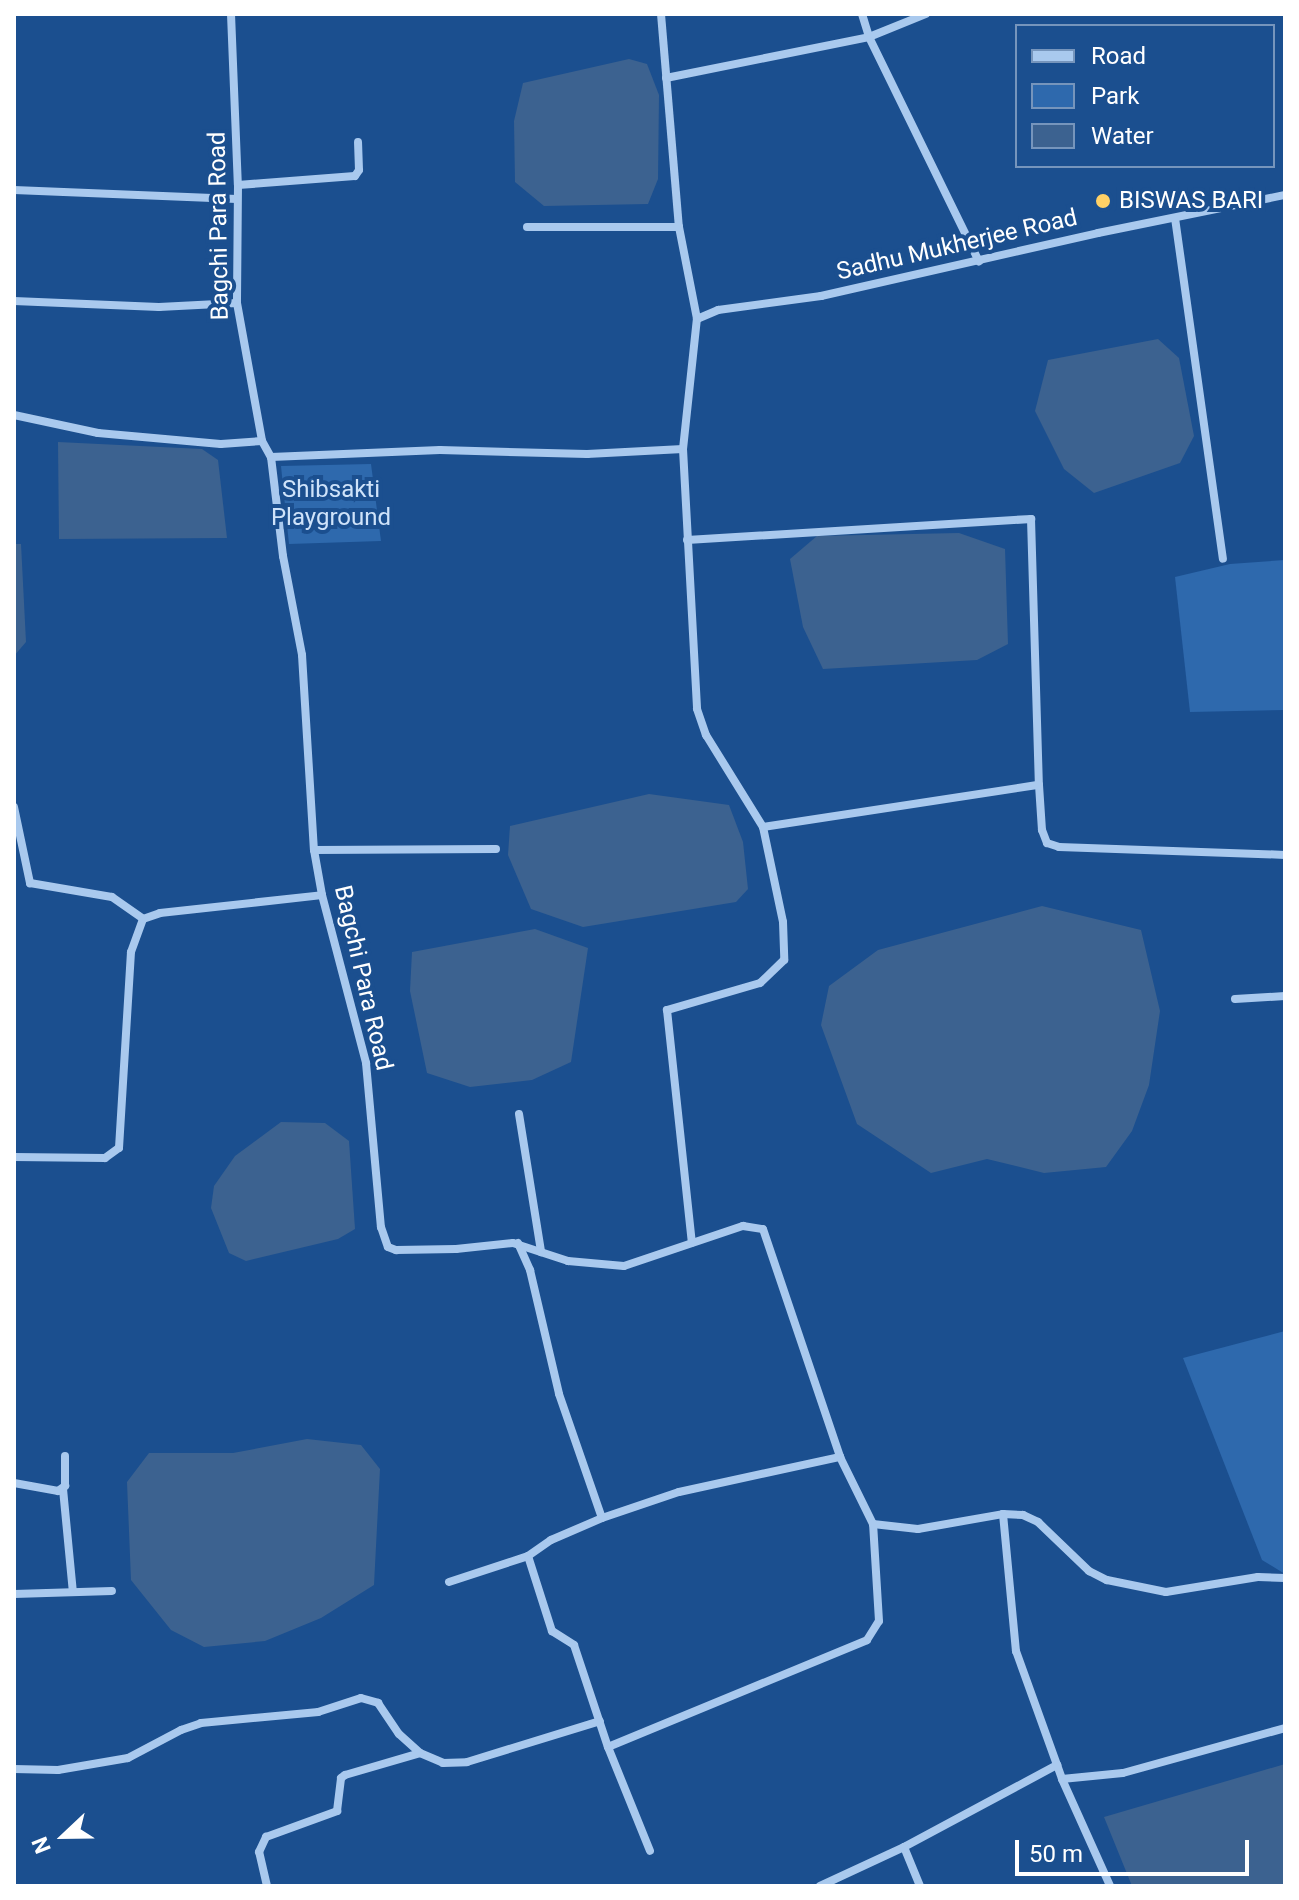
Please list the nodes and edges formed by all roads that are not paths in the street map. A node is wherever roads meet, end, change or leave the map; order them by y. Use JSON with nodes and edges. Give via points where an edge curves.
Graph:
{"nodes":[{"id":1,"x":231,"y":14,"type":"edge"},
{"id":2,"x":661,"y":14,"type":"edge"},
{"id":3,"x":862,"y":14,"type":"edge"},
{"id":4,"x":926,"y":14,"type":"edge"},
{"id":5,"x":869,"y":37,"type":"junction"},
{"id":6,"x":666,"y":78,"type":"junction"},
{"id":7,"x":358,"y":142,"type":"dead end"},
{"id":8,"x":238,"y":185,"type":"junction"},
{"id":9,"x":14,"y":190,"type":"edge"},
{"id":10,"x":1285,"y":195,"type":"edge"},
{"id":11,"x":237,"y":199,"type":"junction"},
{"id":12,"x":1175,"y":218,"type":"junction"},
{"id":13,"x":527,"y":227,"type":"dead end"},
{"id":14,"x":679,"y":227,"type":"junction"},
{"id":15,"x":979,"y":262,"type":"junction"},
{"id":16,"x":14,"y":301,"type":"edge"},
{"id":17,"x":237,"y":303,"type":"junction"},
{"id":18,"x":697,"y":319,"type":"junction"},
{"id":19,"x":14,"y":415,"type":"edge"},
{"id":20,"x":262,"y":441,"type":"junction"},
{"id":21,"x":683,"y":449,"type":"junction"},
{"id":22,"x":271,"y":457,"type":"junction"},
{"id":23,"x":687,"y":540,"type":"junction"},
{"id":24,"x":1223,"y":559,"type":"dead end"},
{"id":25,"x":1039,"y":785,"type":"junction"},
{"id":26,"x":14,"y":807,"type":"edge"},
{"id":27,"x":763,"y":827,"type":"junction"},
{"id":28,"x":496,"y":849,"type":"dead end"},
{"id":29,"x":314,"y":850,"type":"junction"},
{"id":30,"x":1285,"y":855,"type":"edge"},
{"id":31,"x":322,"y":895,"type":"junction"},
{"id":32,"x":143,"y":919,"type":"junction"},
{"id":33,"x":1285,"y":996,"type":"edge"},
{"id":34,"x":1235,"y":999,"type":"dead end"},
{"id":35,"x":519,"y":1114,"type":"dead end"},
{"id":36,"x":14,"y":1157,"type":"edge"},
{"id":37,"x":518,"y":1243,"type":"junction"},
{"id":38,"x":692,"y":1243,"type":"junction"},
{"id":39,"x":541,"y":1252,"type":"junction"},
{"id":40,"x":65,"y":1456,"type":"dead end"},
{"id":41,"x":840,"y":1457,"type":"junction"},
{"id":42,"x":14,"y":1483,"type":"edge"},
{"id":43,"x":63,"y":1489,"type":"junction"},
{"id":44,"x":1003,"y":1514,"type":"junction"},
{"id":45,"x":602,"y":1518,"type":"junction"},
{"id":46,"x":873,"y":1524,"type":"junction"},
{"id":47,"x":528,"y":1556,"type":"junction"},
{"id":48,"x":1285,"y":1578,"type":"edge"},
{"id":49,"x":449,"y":1582,"type":"dead end"},
{"id":50,"x":112,"y":1591,"type":"dead end"},
{"id":51,"x":73,"y":1592,"type":"junction"},
{"id":52,"x":14,"y":1594,"type":"edge"},
{"id":53,"x":600,"y":1721,"type":"junction"},
{"id":54,"x":1285,"y":1728,"type":"edge"},
{"id":55,"x":608,"y":1747,"type":"junction"},
{"id":56,"x":420,"y":1753,"type":"junction"},
{"id":57,"x":1057,"y":1765,"type":"junction"},
{"id":58,"x":14,"y":1769,"type":"edge"},
{"id":59,"x":1062,"y":1779,"type":"junction"},
{"id":60,"x":904,"y":1847,"type":"junction"},
{"id":61,"x":650,"y":1851,"type":"dead end"},
{"id":62,"x":267,"y":1886,"type":"edge"},
{"id":63,"x":820,"y":1886,"type":"edge"},
{"id":64,"x":920,"y":1886,"type":"edge"},
{"id":65,"x":1110,"y":1886,"type":"edge"}],
"edges":[{"from":1,"to":8,"type":"street","name":"Bagchi Para Road"},
{"from":2,"to":6,"type":"street"},
{"from":3,"to":5,"type":"street"},
{"from":4,"to":5,"type":"street"},
{"from":5,"to":6,"type":"street"},
{"from":5,"to":15,"type":"street"},
{"from":6,"to":14,"type":"street"},
{"from":7,"to":8,"type":"street","via":[[355,176]]},
{"from":8,"to":11,"type":"street","name":"Bagchi Para Road"},
{"from":9,"to":11,"type":"street"},
{"from":10,"to":12,"type":"street","name":"Sadhu Mukherjee Road"},
{"from":11,"to":17,"type":"street","name":"Bagchi Para Road"},
{"from":12,"to":15,"type":"street","name":"Sadhu Mukherjee Road"},
{"from":12,"to":24,"type":"street"},
{"from":13,"to":14,"type":"street"},
{"from":14,"to":18,"type":"street"},
{"from":15,"to":18,"type":"street","name":"Sadhu Mukherjee Road","via":[[821,296],[718,310]]},
{"from":16,"to":17,"type":"street","via":[[159,307]]},
{"from":17,"to":20,"type":"street","name":"Bagchi Para Road"},
{"from":18,"to":21,"type":"street"},
{"from":19,"to":20,"type":"street","via":[[98,433],[221,444]]},
{"from":20,"to":22,"type":"street","name":"Bagchi Para Road"},
{"from":21,"to":22,"type":"street"},
{"from":21,"to":23,"type":"street"},
{"from":22,"to":29,"type":"street","name":"Bagchi Para Road","via":[[302,655]]},
{"from":23,"to":25,"type":"street","via":[[1031,519]]},
{"from":23,"to":27,"type":"street","via":[[697,709],[706,735]]},
{"from":25,"to":27,"type":"street"},
{"from":25,"to":30,"type":"street","via":[[1042,830],[1047,843],[1059,847]]},
{"from":26,"to":32,"type":"street","via":[[30,883],[112,897]]},
{"from":27,"to":38,"type":"street","via":[[783,922],[784,960],[760,983],[666,1014]]},
{"from":28,"to":29,"type":"street"},
{"from":29,"to":31,"type":"street","name":"Bagchi Para Road"},
{"from":31,"to":32,"type":"street"},
{"from":31,"to":37,"type":"street","name":"Bagchi Para Road","via":[[366,1063],[381,1227],[388,1247],[456,1249]]},
{"from":32,"to":36,"type":"street","via":[[131,952],[119,1148],[105,1158]]},
{"from":33,"to":34,"type":"street"},
{"from":35,"to":39,"type":"street"},
{"from":37,"to":39,"type":"street","name":"Bagchi Para Road"},
{"from":37,"to":45,"type":"street","via":[[530,1270],[559,1394]]},
{"from":38,"to":39,"type":"street","name":"Bagchi Para Road","via":[[624,1266],[568,1261]]},
{"from":38,"to":41,"type":"street","name":"Bagchi Para Road","via":[[743,1226],[763,1229]]},
{"from":40,"to":43,"type":"street"},
{"from":41,"to":45,"type":"street","via":[[679,1492]]},
{"from":41,"to":46,"type":"street","name":"Bagchi Para Road"},
{"from":42,"to":43,"type":"street"},
{"from":43,"to":51,"type":"street"},
{"from":44,"to":46,"type":"street","via":[[918,1529]]},
{"from":44,"to":48,"type":"street","via":[[1038,1522],[1073,1558],[1107,1580],[1166,1592],[1258,1577]]},
{"from":44,"to":57,"type":"street","via":[[1016,1651]]},
{"from":45,"to":47,"type":"street"},
{"from":46,"to":55,"type":"street","via":[[879,1621],[867,1640]]},
{"from":47,"to":49,"type":"street"},
{"from":47,"to":53,"type":"street","via":[[552,1631],[574,1645]]},
{"from":50,"to":51,"type":"street"},
{"from":51,"to":52,"type":"street"},
{"from":53,"to":55,"type":"street"},
{"from":53,"to":56,"type":"street","via":[[467,1762],[443,1763]]},
{"from":54,"to":59,"type":"street","via":[[1123,1773]]},
{"from":55,"to":61,"type":"street"},
{"from":56,"to":58,"type":"street","via":[[378,1703],[361,1698],[318,1712],[201,1723],[128,1758],[58,1770]]},
{"from":56,"to":62,"type":"street","via":[[345,1775],[337,1811],[266,1837],[259,1852]]},
{"from":57,"to":59,"type":"street"},
{"from":57,"to":60,"type":"street"},
{"from":59,"to":65,"type":"street"},
{"from":60,"to":63,"type":"street"},
{"from":60,"to":64,"type":"street"}]}
